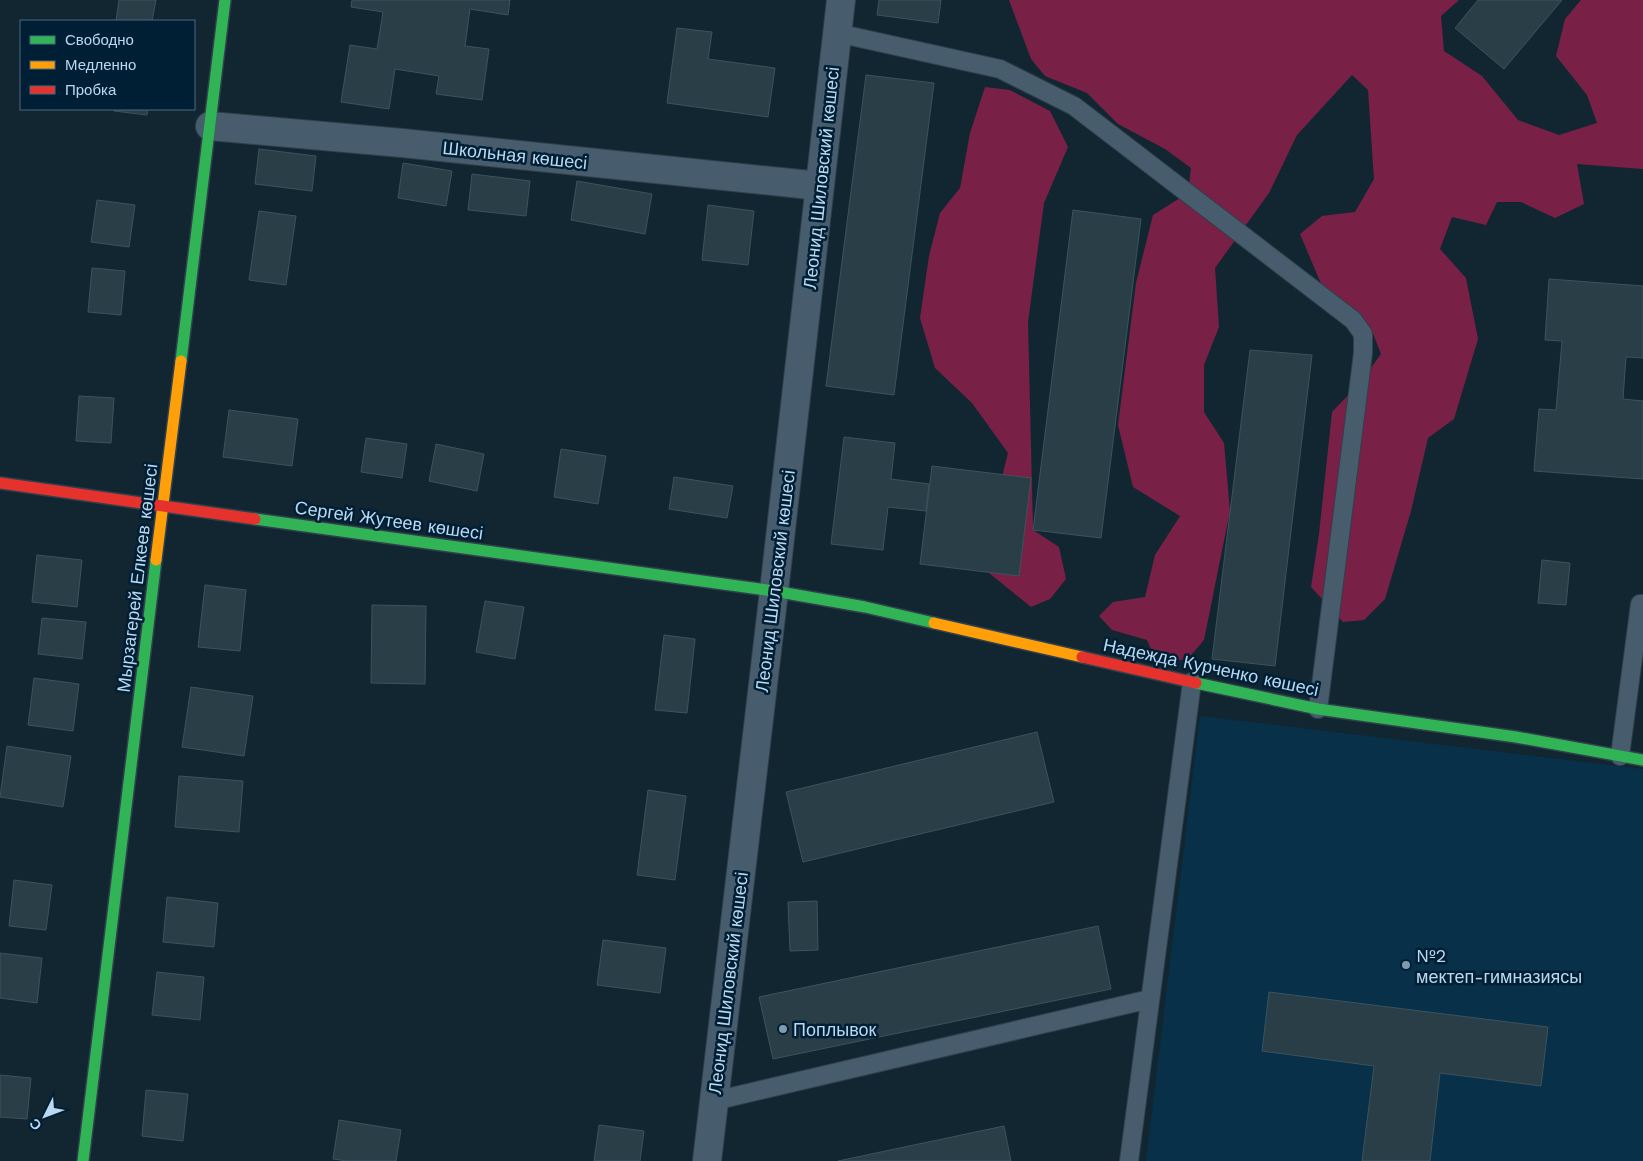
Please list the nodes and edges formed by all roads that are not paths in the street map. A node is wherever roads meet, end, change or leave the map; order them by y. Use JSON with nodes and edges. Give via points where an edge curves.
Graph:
{"nodes":[{"id":1,"x":225,"y":0,"type":"edge"},
{"id":2,"x":840,"y":0,"type":"edge"},
{"id":3,"x":837,"y":34,"type":"junction"},
{"id":4,"x":210,"y":126,"type":"junction"},
{"id":5,"x":820,"y":186,"type":"junction"},
{"id":6,"x":0,"y":483,"type":"edge"},
{"id":7,"x":164,"y":506,"type":"junction"},
{"id":8,"x":774,"y":591,"type":"junction"},
{"id":9,"x":1643,"y":604,"type":"edge"},
{"id":10,"x":1192,"y":682,"type":"junction"},
{"id":11,"x":1318,"y":709,"type":"junction"},
{"id":12,"x":1620,"y":756,"type":"junction"},
{"id":13,"x":1643,"y":760,"type":"edge"},
{"id":14,"x":1150,"y":999,"type":"junction"},
{"id":15,"x":714,"y":1100,"type":"junction"},
{"id":16,"x":83,"y":1161,"type":"edge"},
{"id":17,"x":707,"y":1161,"type":"edge"},
{"id":18,"x":1129,"y":1161,"type":"edge"}],
"edges":[{"from":1,"to":4,"type":"street","name":"Мырзагерей Елкеев көшесі"},
{"from":2,"to":3,"type":"street","name":"Леонид Шиловский көшесі"},
{"from":3,"to":5,"type":"street","name":"Леонид Шиловский көшесі"},
{"from":3,"to":11,"type":"lane","via":[[1000,69],[1074,106],[1352,320],[1363,334]]},
{"from":4,"to":5,"type":"street","name":"Школьная көшесі"},
{"from":4,"to":7,"type":"street","name":"Мырзагерей Елкеев көшесі"},
{"from":5,"to":8,"type":"street","name":"Леонид Шиловский көшесі"},
{"from":6,"to":7,"type":"street","name":"Сергей Жутеев көшесі"},
{"from":7,"to":8,"type":"street","name":"Сергей Жутеев көшесі"},
{"from":7,"to":16,"type":"street","name":"Мырзагерей Елкеев көшесі"},
{"from":8,"to":10,"type":"street","name":"Надежда Курченко көшесі","via":[[865,607]]},
{"from":8,"to":15,"type":"street","name":"Леонид Шиловский көшесі"},
{"from":9,"to":12,"type":"lane","via":[[1640,604]]},
{"from":10,"to":11,"type":"street","name":"Надежда Курченко көшесі"},
{"from":10,"to":14,"type":"lane"},
{"from":11,"to":12,"type":"street","name":"Надежда Курченко көшесі","via":[[1516,737]]},
{"from":12,"to":13,"type":"street","name":"Надежда Курченко көшесі"},
{"from":14,"to":15,"type":"lane"},
{"from":14,"to":18,"type":"lane"},
{"from":15,"to":17,"type":"street","name":"Леонид Шиловский көшесі"}]}
